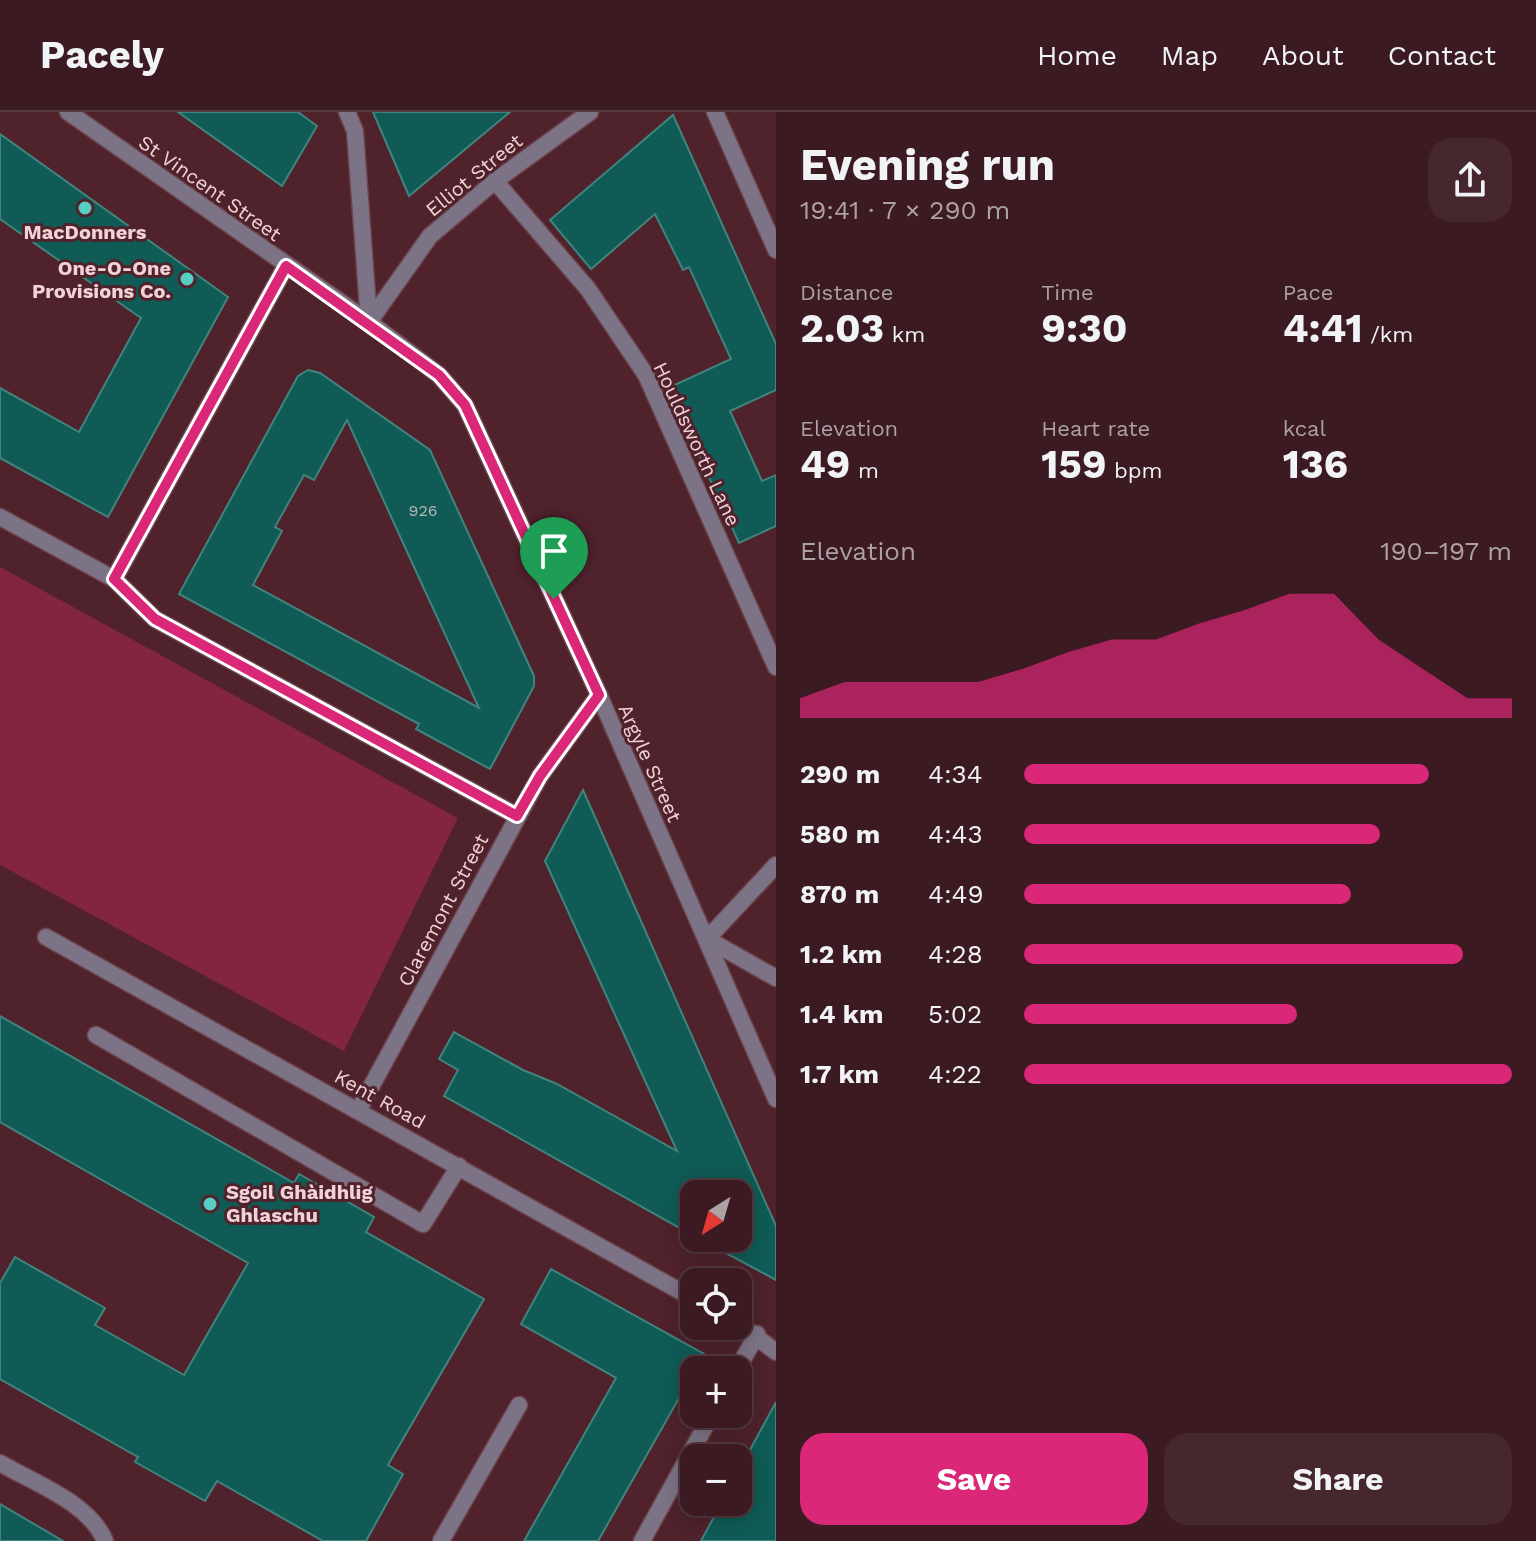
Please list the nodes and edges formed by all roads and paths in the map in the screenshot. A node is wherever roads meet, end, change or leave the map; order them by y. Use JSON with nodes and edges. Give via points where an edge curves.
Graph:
{"nodes":[{"id":1,"x":68,"y":112,"type":"edge"},
{"id":2,"x":347,"y":112,"type":"edge"},
{"id":3,"x":590,"y":112,"type":"edge"},
{"id":4,"x":715,"y":112,"type":"edge"},
{"id":5,"x":495,"y":181,"type":"junction"},
{"id":6,"x":774,"y":240,"type":"edge"},
{"id":7,"x":286,"y":266,"type":"junction"},
{"id":8,"x":369,"y":322,"type":"junction"},
{"id":9,"x":0,"y":517,"type":"edge"},
{"id":10,"x":114,"y":579,"type":"junction"},
{"id":11,"x":776,"y":667,"type":"edge"},
{"id":12,"x":599,"y":695,"type":"junction"},
{"id":13,"x":517,"y":816,"type":"junction"},
{"id":14,"x":776,"y":865,"type":"edge"},
{"id":15,"x":46,"y":937,"type":"dead end"},
{"id":16,"x":707,"y":939,"type":"junction"},
{"id":17,"x":776,"y":978,"type":"edge"},
{"id":18,"x":96,"y":1035,"type":"dead end"},
{"id":19,"x":776,"y":1099,"type":"edge"},
{"id":20,"x":359,"y":1109,"type":"junction"},
{"id":21,"x":459,"y":1166,"type":"junction"},
{"id":22,"x":680,"y":1291,"type":"edge"},
{"id":23,"x":752,"y":1331,"type":"edge"},
{"id":24,"x":757,"y":1334,"type":"junction"},
{"id":25,"x":776,"y":1336,"type":"edge"},
{"id":26,"x":776,"y":1352,"type":"edge"},
{"id":27,"x":745,"y":1356,"type":"edge"},
{"id":28,"x":519,"y":1405,"type":"dead end"},
{"id":29,"x":704,"y":1428,"type":"edge"},
{"id":30,"x":0,"y":1463,"type":"edge"},
{"id":31,"x":105,"y":1541,"type":"edge"},
{"id":32,"x":441,"y":1541,"type":"edge"},
{"id":33,"x":642,"y":1541,"type":"edge"}],
"edges":[{"from":1,"to":7,"type":"street","name":"St Vincent Street"},
{"from":2,"to":8,"type":"street","via":[[355,131]]},
{"from":3,"to":5,"type":"street","name":"Elliot Street"},
{"from":4,"to":6,"type":"street"},
{"from":5,"to":8,"type":"street","name":"Elliot Street","via":[[430,236]]},
{"from":5,"to":11,"type":"street","name":"Houldsworth Lane","via":[[588,289],[646,375]]},
{"from":7,"to":8,"type":"street","name":"St Vincent Street"},
{"from":7,"to":10,"type":"street"},
{"from":8,"to":12,"type":"street","name":"Argyle Street","via":[[439,375],[465,405]]},
{"from":9,"to":10,"type":"street"},
{"from":10,"to":13,"type":"street","via":[[155,619]]},
{"from":12,"to":13,"type":"street","name":"Claremont Street"},
{"from":12,"to":16,"type":"street","name":"Argyle Street"},
{"from":13,"to":20,"type":"street","name":"Claremont Street"},
{"from":14,"to":16,"type":"street"},
{"from":15,"to":20,"type":"street","name":"Kent Road"},
{"from":16,"to":17,"type":"street"},
{"from":16,"to":19,"type":"street","name":"Argyle Street"},
{"from":18,"to":21,"type":"street","via":[[423,1224]]},
{"from":20,"to":21,"type":"street","name":"Kent Road"},
{"from":21,"to":22,"type":"street","name":"Kent Road"},
{"from":23,"to":24,"type":"street"},
{"from":24,"to":25,"type":"street"},
{"from":24,"to":26,"type":"street"},
{"from":24,"to":27,"type":"street"},
{"from":28,"to":32,"type":"street"},
{"from":29,"to":33,"type":"street"},
{"from":30,"to":31,"type":"street","via":[[85,1513]]}]}
